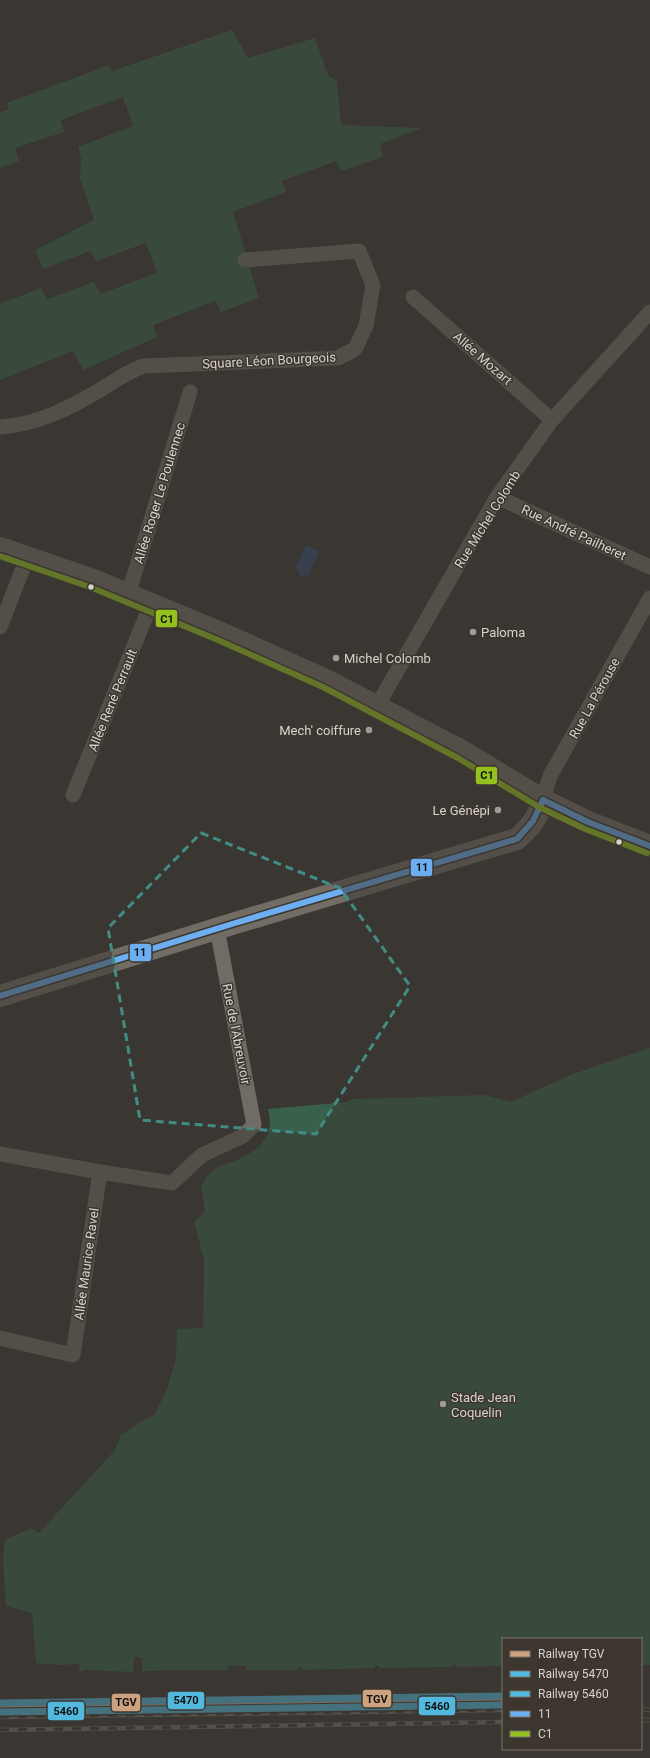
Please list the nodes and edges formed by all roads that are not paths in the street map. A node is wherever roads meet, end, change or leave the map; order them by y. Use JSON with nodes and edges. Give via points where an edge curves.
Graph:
{"nodes":[{"id":1,"x":245,"y":260,"type":"dead end"},
{"id":2,"x":413,"y":297,"type":"dead end"},
{"id":3,"x":650,"y":312,"type":"edge"},
{"id":4,"x":190,"y":392,"type":"dead end"},
{"id":5,"x":552,"y":420,"type":"junction"},
{"id":6,"x":0,"y":427,"type":"edge"},
{"id":7,"x":497,"y":497,"type":"junction"},
{"id":8,"x":0,"y":548,"type":"edge"},
{"id":9,"x":27,"y":558,"type":"junction"},
{"id":10,"x":650,"y":567,"type":"edge"},
{"id":11,"x":128,"y":595,"type":"junction"},
{"id":12,"x":650,"y":598,"type":"edge"},
{"id":13,"x":151,"y":604,"type":"junction"},
{"id":14,"x":0,"y":627,"type":"edge"},
{"id":15,"x":377,"y":706,"type":"junction"},
{"id":16,"x":73,"y":795,"type":"dead end"},
{"id":17,"x":543,"y":800,"type":"junction"},
{"id":18,"x":650,"y":846,"type":"edge"},
{"id":19,"x":216,"y":928,"type":"junction"},
{"id":20,"x":0,"y":996,"type":"edge"},
{"id":21,"x":0,"y":1154,"type":"edge"},
{"id":22,"x":100,"y":1172,"type":"junction"},
{"id":23,"x":0,"y":1338,"type":"edge"}],
"edges":[{"from":1,"to":6,"type":"street","name":"Square Léon Bourgeois","via":[[359,251],[373,285],[366,326],[354,349],[338,358],[144,366],[129,371],[61,412]]},
{"from":2,"to":5,"type":"street","name":"Allée Mozart"},
{"from":3,"to":5,"type":"street","name":"Rue Michel Colomb"},
{"from":4,"to":11,"type":"street","name":"Allée Roger Le Poulennec"},
{"from":5,"to":7,"type":"street","name":"Rue Michel Colomb"},
{"from":7,"to":10,"type":"street","name":"Rue André Pailheret"},
{"from":7,"to":15,"type":"street","name":"Rue Michel Colomb"},
{"from":8,"to":9,"type":"main road"},
{"from":9,"to":11,"type":"main road","via":[[93,580]]},
{"from":9,"to":14,"type":"street"},
{"from":11,"to":13,"type":"main road"},
{"from":12,"to":17,"type":"street","name":"Rue La Pérouse","via":[[550,776]]},
{"from":13,"to":15,"type":"main road","via":[[283,660]]},
{"from":13,"to":16,"type":"street","name":"Allée René Perrault"},
{"from":15,"to":17,"type":"main road","via":[[462,751]]},
{"from":17,"to":18,"type":"main road","via":[[588,822]]},
{"from":17,"to":19,"type":"main road","via":[[540,812],[530,828],[517,839]]},
{"from":19,"to":20,"type":"main road"},
{"from":19,"to":22,"type":"street","name":"Rue de l'Abreuvoir","via":[[254,1125],[243,1136],[202,1154],[172,1183]]},
{"from":21,"to":22,"type":"street"},
{"from":22,"to":23,"type":"street","name":"Allée Maurice Ravel","via":[[73,1355]]}]}
